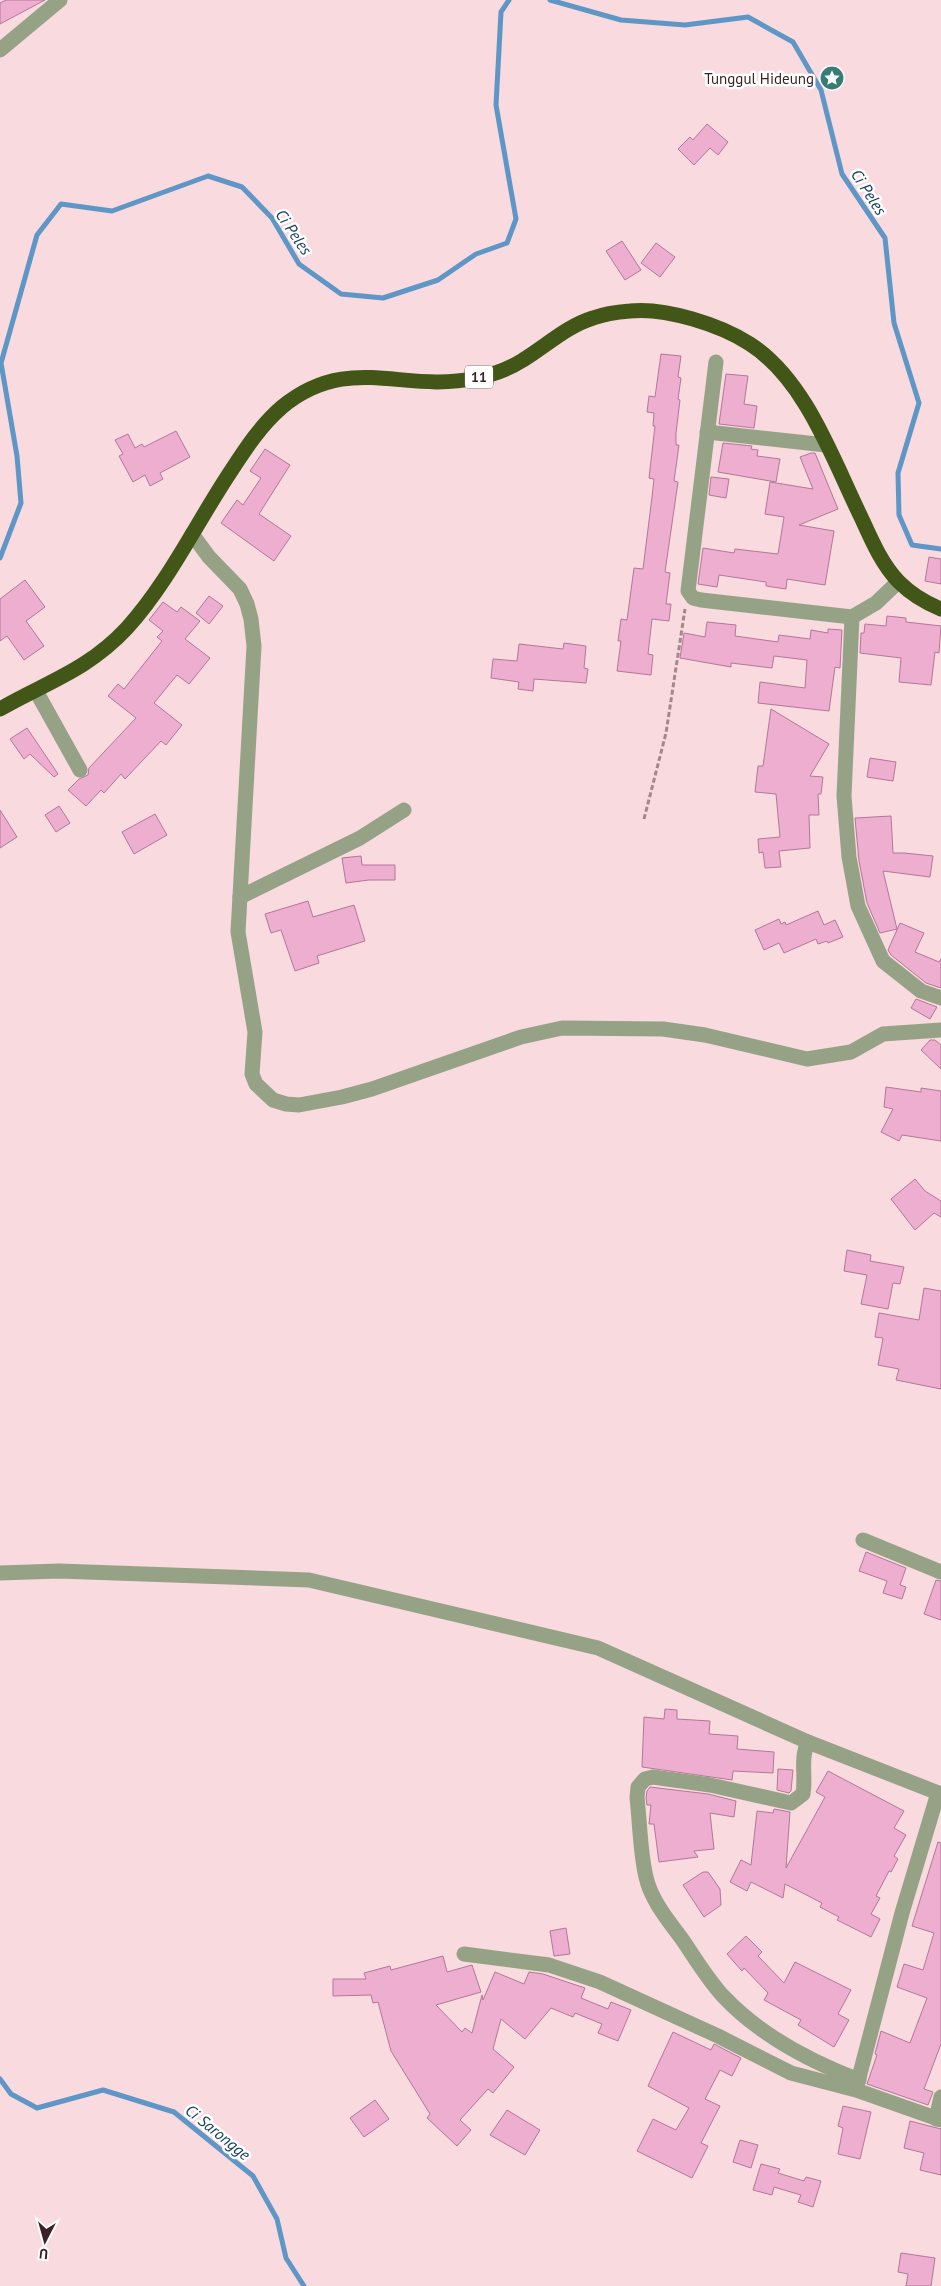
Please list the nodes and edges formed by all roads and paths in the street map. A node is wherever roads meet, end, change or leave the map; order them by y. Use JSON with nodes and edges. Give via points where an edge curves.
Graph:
{"nodes":[{"id":1,"x":60,"y":0,"type":"edge"},
{"id":2,"x":0,"y":50,"type":"edge"},
{"id":3,"x":716,"y":362,"type":"dead end"},
{"id":4,"x":707,"y":432,"type":"junction"},
{"id":5,"x":826,"y":445,"type":"junction"},
{"id":6,"x":192,"y":534,"type":"junction"},
{"id":7,"x":898,"y":582,"type":"junction"},
{"id":8,"x":688,"y":591,"type":"junction"},
{"id":9,"x":941,"y":609,"type":"edge"},
{"id":10,"x":852,"y":616,"type":"junction"},
{"id":11,"x":36,"y":691,"type":"junction"},
{"id":12,"x":0,"y":709,"type":"edge"},
{"id":13,"x":80,"y":770,"type":"dead end"},
{"id":14,"x":404,"y":810,"type":"dead end"},
{"id":15,"x":644,"y":818,"type":"dead end"},
{"id":16,"x":240,"y":897,"type":"junction"},
{"id":17,"x":941,"y":998,"type":"edge"},
{"id":18,"x":941,"y":1030,"type":"edge"},
{"id":19,"x":863,"y":1540,"type":"dead end"},
{"id":20,"x":941,"y":1572,"type":"edge"},
{"id":21,"x":0,"y":1573,"type":"edge"},
{"id":22,"x":808,"y":1742,"type":"junction"},
{"id":23,"x":940,"y":1794,"type":"edge"},
{"id":24,"x":464,"y":1954,"type":"dead end"},
{"id":25,"x":820,"y":2065,"type":"junction"},
{"id":26,"x":792,"y":2073,"type":"junction"},
{"id":27,"x":857,"y":2085,"type":"junction"},
{"id":28,"x":941,"y":2097,"type":"edge"},
{"id":29,"x":939,"y":2119,"type":"edge"}],
"edges":[{"from":1,"to":2,"type":"street"},
{"from":3,"to":4,"type":"street"},
{"from":4,"to":5,"type":"street"},
{"from":4,"to":8,"type":"street"},
{"from":5,"to":6,"type":"highway","number":"11","via":[[792,385],[749,343],[696,320],[634,310],[616,312],[591,318],[568,330],[511,367],[474,378],[438,382],[349,377],[312,387],[280,409],[251,440]]},
{"from":5,"to":7,"type":"highway","number":"11","via":[[870,536]]},
{"from":6,"to":11,"type":"highway","number":"11","via":[[140,612],[116,639],[84,666]]},
{"from":6,"to":16,"type":"street","via":[[240,590],[251,619],[254,646]]},
{"from":7,"to":9,"type":"highway","number":"11","via":[[918,598]]},
{"from":7,"to":10,"type":"street","via":[[876,603]]},
{"from":8,"to":10,"type":"street","via":[[693,598],[701,600]]},
{"from":8,"to":15,"type":"path","via":[[666,733]]},
{"from":10,"to":17,"type":"street","via":[[844,796],[858,906],[883,961],[921,991]]},
{"from":11,"to":12,"type":"highway","number":"11"},
{"from":11,"to":13,"type":"street"},
{"from":14,"to":16,"type":"street","via":[[360,838]]},
{"from":16,"to":18,"type":"street","via":[[238,932],[255,1032],[252,1074],[264,1093],[286,1104],[311,1104],[372,1089],[521,1037],[562,1028],[663,1030],[705,1035],[807,1060],[852,1052],[883,1034]]},
{"from":19,"to":20,"type":"street"},
{"from":21,"to":22,"type":"street","via":[[59,1570],[309,1580],[598,1648]]},
{"from":22,"to":23,"type":"street"},
{"from":22,"to":25,"type":"street","via":[[804,1750],[803,1794],[791,1803],[710,1785],[653,1777],[641,1782],[637,1798],[646,1876],[664,1915],[723,1996],[757,2026]]},
{"from":23,"to":27,"type":"street","via":[[902,1913]]},
{"from":24,"to":26,"type":"street","via":[[548,1965],[600,1982]]},
{"from":25,"to":26,"type":"street"},
{"from":25,"to":27,"type":"street"},
{"from":26,"to":27,"type":"street"},
{"from":27,"to":29,"type":"street"},
{"from":28,"to":29,"type":"street"}]}
